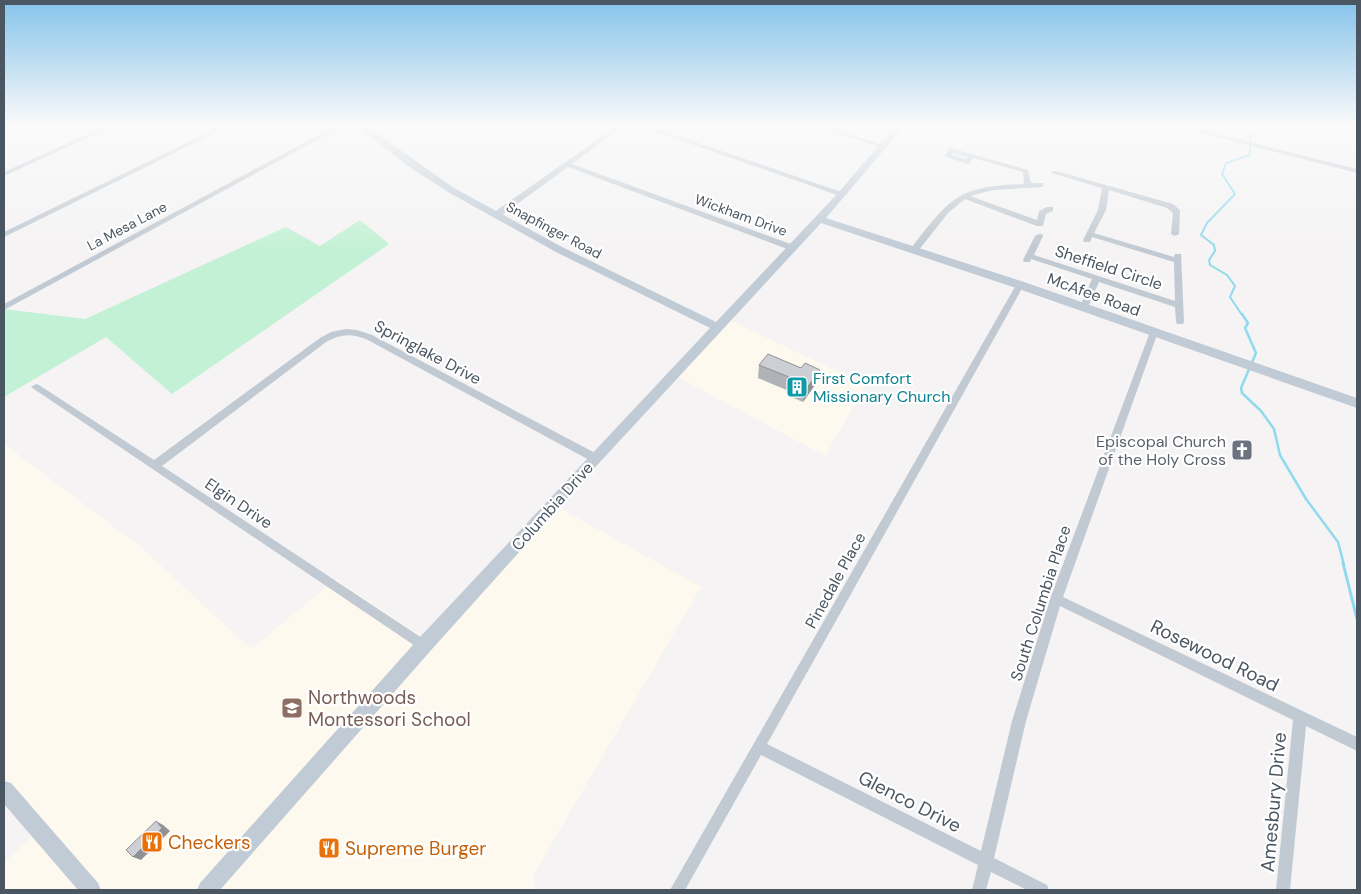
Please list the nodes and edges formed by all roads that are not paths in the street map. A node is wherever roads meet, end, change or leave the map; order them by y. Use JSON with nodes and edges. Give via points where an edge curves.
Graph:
{"nodes":[{"id":1,"x":20,"y":167,"type":"edge"},
{"id":2,"x":143,"y":167,"type":"edge"},
{"id":3,"x":265,"y":167,"type":"edge"},
{"id":4,"x":415,"y":167,"type":"edge"},
{"id":5,"x":563,"y":167,"type":"edge"},
{"id":6,"x":574,"y":167,"type":"edge"},
{"id":7,"x":762,"y":167,"type":"edge"},
{"id":8,"x":867,"y":167,"type":"edge"},
{"id":9,"x":1010,"y":167,"type":"edge"},
{"id":10,"x":1340,"y":167,"type":"edge"},
{"id":11,"x":1357,"y":171,"type":"edge"},
{"id":12,"x":1054,"y":172,"type":"dead end"},
{"id":13,"x":4,"y":174,"type":"edge"},
{"id":14,"x":1040,"y":185,"type":"dead end"},
{"id":15,"x":1028,"y":186,"type":"junction"},
{"id":16,"x":1106,"y":187,"type":"junction"},
{"id":17,"x":843,"y":194,"type":"junction"},
{"id":18,"x":964,"y":196,"type":"junction"},
{"id":19,"x":1050,"y":209,"type":"dead end"},
{"id":20,"x":496,"y":215,"type":"junction"},
{"id":21,"x":819,"y":219,"type":"junction"},
{"id":22,"x":1175,"y":234,"type":"dead end"},
{"id":23,"x":4,"y":235,"type":"edge"},
{"id":24,"x":1039,"y":236,"type":"dead end"},
{"id":25,"x":793,"y":248,"type":"junction"},
{"id":26,"x":915,"y":249,"type":"junction"},
{"id":27,"x":1096,"y":280,"type":"junction"},
{"id":28,"x":1020,"y":285,"type":"junction"},
{"id":29,"x":1179,"y":305,"type":"junction"},
{"id":30,"x":4,"y":307,"type":"edge"},
{"id":31,"x":1084,"y":307,"type":"junction"},
{"id":32,"x":1180,"y":322,"type":"dead end"},
{"id":33,"x":719,"y":328,"type":"junction"},
{"id":34,"x":1154,"y":332,"type":"junction"},
{"id":35,"x":36,"y":387,"type":"dead end"},
{"id":36,"x":1357,"y":403,"type":"edge"},
{"id":37,"x":595,"y":458,"type":"junction"},
{"id":38,"x":155,"y":465,"type":"junction"},
{"id":39,"x":1056,"y":599,"type":"junction"},
{"id":40,"x":424,"y":646,"type":"junction"},
{"id":41,"x":1300,"y":717,"type":"junction"},
{"id":42,"x":1357,"y":744,"type":"edge"},
{"id":43,"x":759,"y":747,"type":"junction"},
{"id":44,"x":4,"y":790,"type":"edge"},
{"id":45,"x":986,"y":861,"type":"junction"},
{"id":46,"x":91,"y":890,"type":"edge"},
{"id":47,"x":207,"y":890,"type":"edge"},
{"id":48,"x":677,"y":890,"type":"edge"},
{"id":49,"x":978,"y":890,"type":"edge"},
{"id":50,"x":1042,"y":890,"type":"edge"},
{"id":51,"x":1283,"y":890,"type":"edge"}],
"edges":[{"from":1,"to":13,"type":"street"},
{"from":2,"to":23,"type":"street"},
{"from":3,"to":30,"type":"street","name":"La Mesa Lane"},
{"from":4,"to":20,"type":"main road","name":"Snapfinger Road"},
{"from":5,"to":20,"type":"street"},
{"from":6,"to":25,"type":"street","name":"Wickham Drive"},
{"from":7,"to":17,"type":"street"},
{"from":8,"to":17,"type":"main road","name":"Columbia Drive"},
{"from":9,"to":15,"type":"street","via":[[1026,171]]},
{"from":10,"to":11,"type":"street"},
{"from":12,"to":16,"type":"street"},
{"from":14,"to":15,"type":"street"},
{"from":15,"to":18,"type":"street","via":[[982,190]]},
{"from":16,"to":22,"type":"street","via":[[1170,206],[1176,212]]},
{"from":16,"to":29,"type":"street","via":[[1102,210],[1089,237],[1178,258]]},
{"from":17,"to":21,"type":"main road","name":"Columbia Drive"},
{"from":18,"to":19,"type":"street","via":[[1040,224],[1040,216]]},
{"from":18,"to":26,"type":"street","via":[[940,216]]},
{"from":20,"to":33,"type":"main road","name":"Snapfinger Road"},
{"from":21,"to":25,"type":"main road","name":"Columbia Drive"},
{"from":21,"to":26,"type":"street","name":"McAfee Road"},
{"from":24,"to":27,"type":"street","name":"Sheffield Circle","via":[[1028,258]]},
{"from":25,"to":33,"type":"main road","name":"Columbia Drive"},
{"from":26,"to":28,"type":"main road","name":"McAfee Road"},
{"from":27,"to":29,"type":"street","name":"Sheffield Circle"},
{"from":27,"to":31,"type":"street"},
{"from":28,"to":31,"type":"main road","name":"McAfee Road"},
{"from":28,"to":43,"type":"street","name":"Pinedale Place"},
{"from":29,"to":32,"type":"street"},
{"from":31,"to":34,"type":"main road","name":"McAfee Road"},
{"from":33,"to":37,"type":"main road","name":"Columbia Drive"},
{"from":34,"to":36,"type":"main road","name":"McAfee Road"},
{"from":34,"to":39,"type":"street","name":"South Columbia Place"},
{"from":35,"to":38,"type":"street","name":"Elgin Drive"},
{"from":37,"to":38,"type":"street","name":"Springlake Drive","via":[[351,330],[323,340]]},
{"from":37,"to":40,"type":"main road","name":"Columbia Drive"},
{"from":38,"to":40,"type":"street","name":"Elgin Drive"},
{"from":39,"to":41,"type":"street","name":"Rosewood Road"},
{"from":39,"to":45,"type":"street","name":"South Columbia Place","via":[[1019,721]]},
{"from":40,"to":47,"type":"main road","name":"Columbia Drive"},
{"from":41,"to":42,"type":"street","name":"Rosewood Road"},
{"from":41,"to":51,"type":"street","name":"Amesbury Drive"},
{"from":43,"to":45,"type":"street","name":"Glenco Drive"},
{"from":43,"to":48,"type":"street","name":"Pinedale Place"},
{"from":44,"to":46,"type":"main road"},
{"from":45,"to":49,"type":"street","name":"South Columbia Place"},
{"from":45,"to":50,"type":"street","name":"Glenco Drive"}]}
